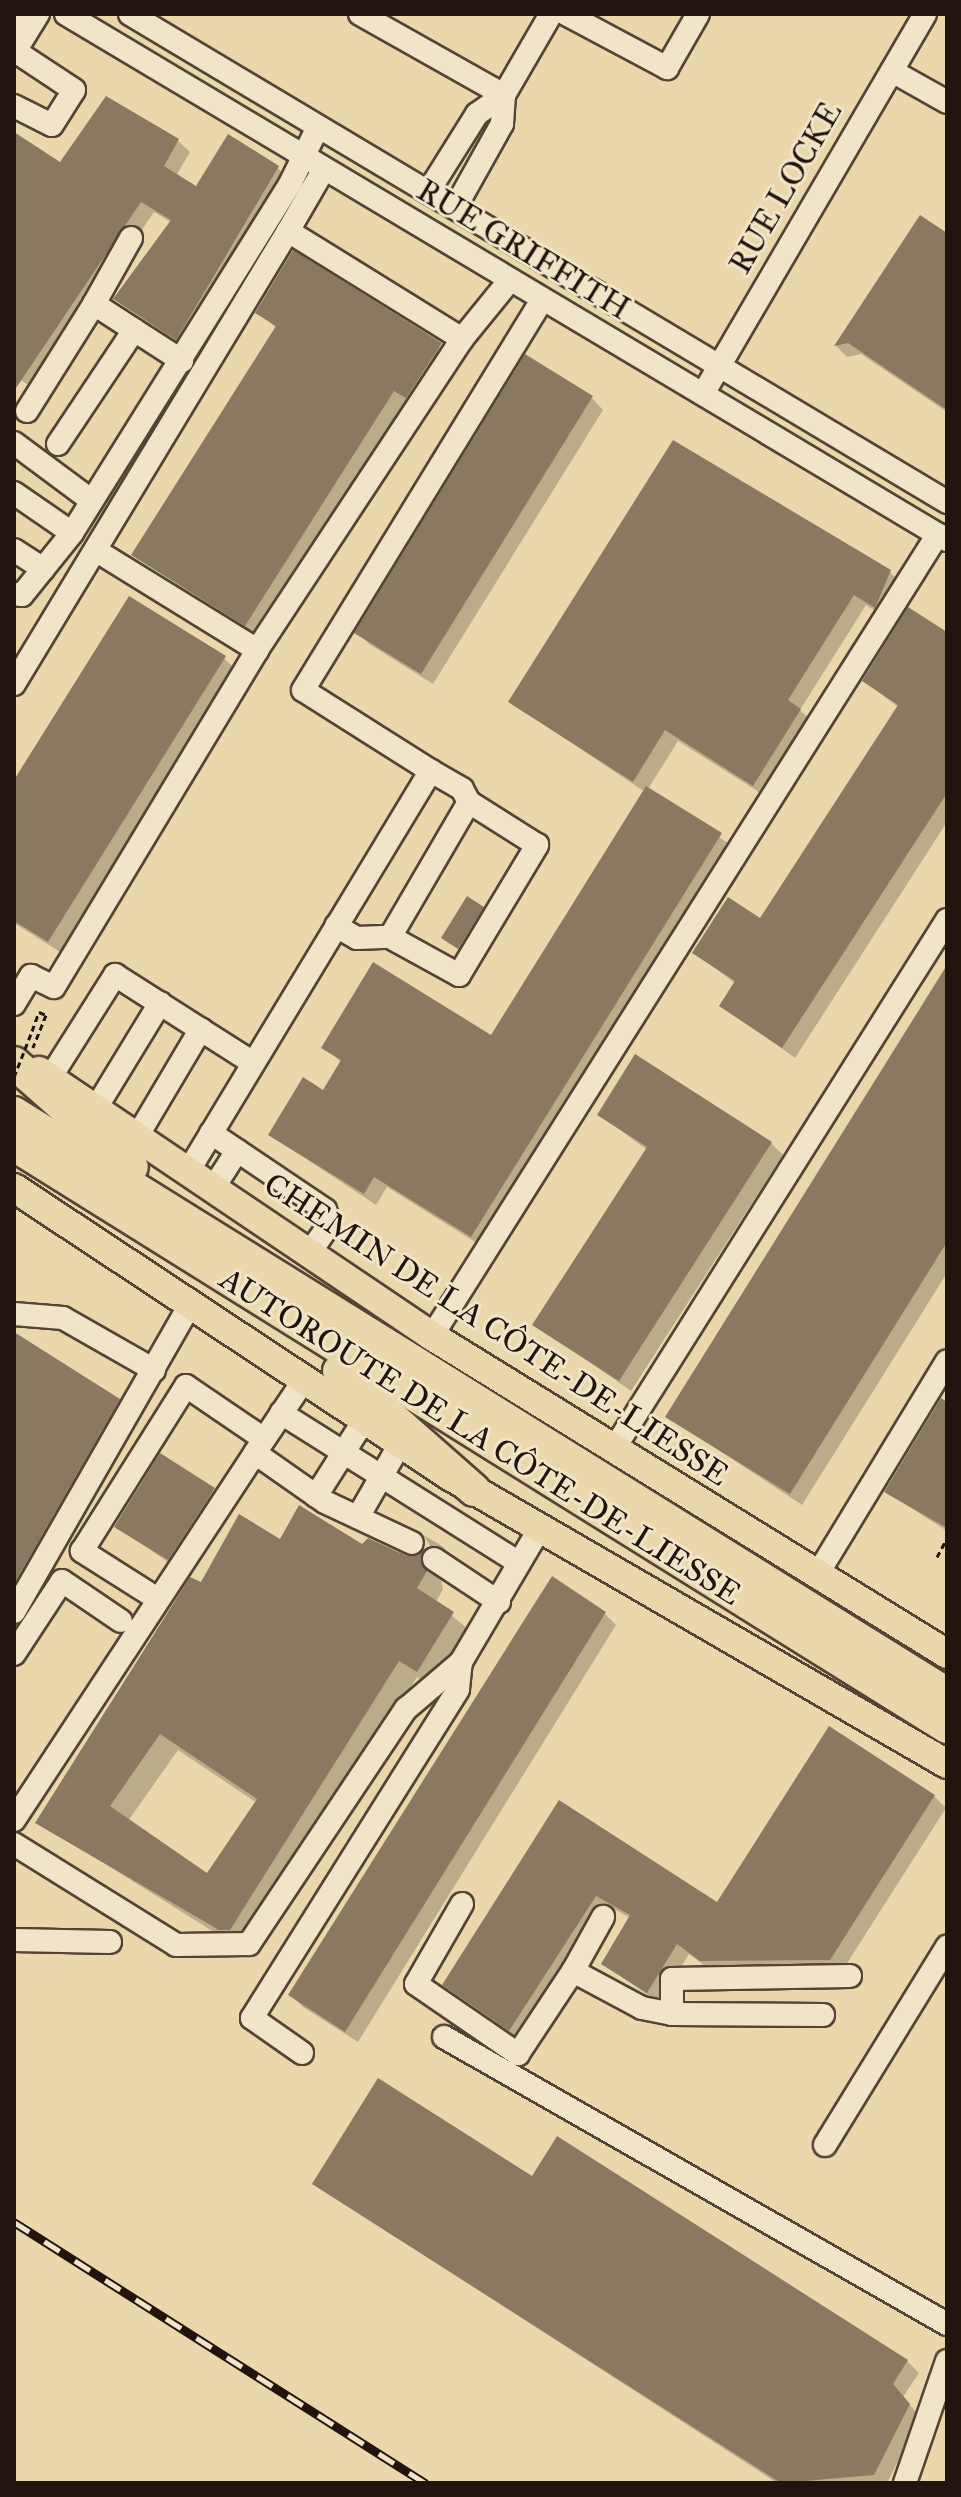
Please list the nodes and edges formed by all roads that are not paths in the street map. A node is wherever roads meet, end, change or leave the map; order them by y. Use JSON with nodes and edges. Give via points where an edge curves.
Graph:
{"nodes":[{"id":1,"x":20,"y":14,"type":"edge"},
{"id":2,"x":38,"y":14,"type":"edge"},
{"id":3,"x":130,"y":14,"type":"edge"},
{"id":4,"x":360,"y":14,"type":"edge"},
{"id":5,"x":551,"y":14,"type":"edge"},
{"id":6,"x":566,"y":14,"type":"edge"},
{"id":7,"x":698,"y":14,"type":"edge"},
{"id":8,"x":925,"y":14,"type":"edge"},
{"id":9,"x":69,"y":15,"type":"edge"},
{"id":10,"x":14,"y":23,"type":"edge"},
{"id":11,"x":15,"y":52,"type":"edge"},
{"id":12,"x":892,"y":71,"type":"junction"},
{"id":13,"x":504,"y":95,"type":"junction"},
{"id":14,"x":947,"y":102,"type":"edge"},
{"id":15,"x":14,"y":106,"type":"edge"},
{"id":16,"x":318,"y":127,"type":"junction"},
{"id":17,"x":301,"y":156,"type":"junction"},
{"id":18,"x":324,"y":169,"type":"junction"},
{"id":19,"x":442,"y":200,"type":"junction"},
{"id":20,"x":426,"y":228,"type":"junction"},
{"id":21,"x":288,"y":231,"type":"junction"},
{"id":22,"x":131,"y":238,"type":"dead end"},
{"id":23,"x":510,"y":280,"type":"junction"},
{"id":24,"x":542,"y":300,"type":"junction"},
{"id":25,"x":94,"y":304,"type":"junction"},
{"id":26,"x":134,"y":330,"type":"junction"},
{"id":27,"x":462,"y":339,"type":"junction"},
{"id":28,"x":182,"y":361,"type":"junction"},
{"id":29,"x":719,"y":366,"type":"junction"},
{"id":30,"x":703,"y":394,"type":"junction"},
{"id":31,"x":27,"y":411,"type":"dead end"},
{"id":32,"x":14,"y":443,"type":"edge"},
{"id":33,"x":58,"y":444,"type":"dead end"},
{"id":34,"x":14,"y":493,"type":"edge"},
{"id":35,"x":92,"y":501,"type":"junction"},
{"id":36,"x":947,"y":502,"type":"edge"},
{"id":37,"x":72,"y":533,"type":"junction"},
{"id":38,"x":942,"y":537,"type":"edge"},
{"id":39,"x":14,"y":550,"type":"edge"},
{"id":40,"x":100,"y":553,"type":"junction"},
{"id":41,"x":43,"y":569,"type":"junction"},
{"id":42,"x":14,"y":594,"type":"edge"},
{"id":43,"x":257,"y":650,"type":"junction"},
{"id":44,"x":14,"y":684,"type":"edge"},
{"id":45,"x":431,"y":771,"type":"junction"},
{"id":46,"x":469,"y":802,"type":"junction"},
{"id":47,"x":947,"y":920,"type":"edge"},
{"id":48,"x":336,"y":926,"type":"junction"},
{"id":49,"x":390,"y":937,"type":"junction"},
{"id":50,"x":23,"y":970,"type":"edge"},
{"id":51,"x":160,"y":1003,"type":"junction"},
{"id":52,"x":14,"y":1004,"type":"edge"},
{"id":53,"x":201,"y":1029,"type":"junction"},
{"id":54,"x":20,"y":1056,"type":"edge"},
{"id":55,"x":253,"y":1063,"type":"junction"},
{"id":56,"x":50,"y":1078,"type":"junction"},
{"id":57,"x":96,"y":1108,"type":"junction"},
{"id":58,"x":14,"y":1113,"type":"edge"},
{"id":59,"x":211,"y":1133,"type":"junction"},
{"id":60,"x":138,"y":1135,"type":"junction"},
{"id":61,"x":14,"y":1145,"type":"edge"},
{"id":62,"x":237,"y":1151,"type":"junction"},
{"id":63,"x":189,"y":1170,"type":"junction"},
{"id":64,"x":214,"y":1187,"type":"junction"},
{"id":65,"x":17,"y":1194,"type":"edge"},
{"id":66,"x":309,"y":1254,"type":"junction"},
{"id":67,"x":257,"y":1266,"type":"junction"},
{"id":68,"x":222,"y":1276,"type":"junction"},
{"id":69,"x":189,"y":1307,"type":"junction"},
{"id":70,"x":14,"y":1314,"type":"edge"},
{"id":71,"x":432,"y":1336,"type":"junction"},
{"id":72,"x":946,"y":1359,"type":"edge"},
{"id":73,"x":154,"y":1370,"type":"junction"},
{"id":74,"x":302,"y":1383,"type":"junction"},
{"id":75,"x":281,"y":1413,"type":"junction"},
{"id":76,"x":363,"y":1422,"type":"junction"},
{"id":77,"x":400,"y":1444,"type":"junction"},
{"id":78,"x":259,"y":1446,"type":"junction"},
{"id":79,"x":614,"y":1449,"type":"junction"},
{"id":80,"x":344,"y":1453,"type":"junction"},
{"id":81,"x":382,"y":1477,"type":"junction"},
{"id":82,"x":474,"y":1490,"type":"junction"},
{"id":83,"x":316,"y":1496,"type":"junction"},
{"id":84,"x":358,"y":1517,"type":"junction"},
{"id":85,"x":541,"y":1526,"type":"junction"},
{"id":86,"x":412,"y":1543,"type":"dead end"},
{"id":87,"x":434,"y":1559,"type":"dead end"},
{"id":88,"x":519,"y":1563,"type":"junction"},
{"id":89,"x":817,"y":1575,"type":"junction"},
{"id":90,"x":156,"y":1598,"type":"junction"},
{"id":91,"x":499,"y":1602,"type":"junction"},
{"id":92,"x":14,"y":1612,"type":"edge"},
{"id":93,"x":121,"y":1621,"type":"dead end"},
{"id":94,"x":14,"y":1654,"type":"edge"},
{"id":95,"x":947,"y":1654,"type":"edge"},
{"id":96,"x":461,"y":1662,"type":"junction"},
{"id":97,"x":947,"y":1694,"type":"edge"},
{"id":98,"x":947,"y":1727,"type":"edge"},
{"id":99,"x":947,"y":1764,"type":"edge"},
{"id":100,"x":14,"y":1820,"type":"edge"},
{"id":101,"x":14,"y":1844,"type":"edge"},
{"id":102,"x":462,"y":1904,"type":"dead end"},
{"id":103,"x":603,"y":1917,"type":"dead end"},
{"id":104,"x":14,"y":1940,"type":"edge"},
{"id":105,"x":110,"y":1942,"type":"dead end"},
{"id":106,"x":947,"y":1947,"type":"edge"},
{"id":107,"x":573,"y":1971,"type":"junction"},
{"id":108,"x":850,"y":1976,"type":"dead end"},
{"id":109,"x":672,"y":2014,"type":"junction"},
{"id":110,"x":823,"y":2015,"type":"dead end"},
{"id":111,"x":444,"y":2037,"type":"dead end"},
{"id":112,"x":302,"y":2053,"type":"dead end"},
{"id":113,"x":825,"y":2145,"type":"dead end"},
{"id":114,"x":947,"y":2324,"type":"edge"},
{"id":115,"x":947,"y":2361,"type":"edge"},
{"id":116,"x":905,"y":2483,"type":"edge"}],
"edges":[{"from":1,"to":10,"type":"street"},
{"from":2,"to":11,"type":"street"},
{"from":3,"to":16,"type":"street","name":"RUE GRIFFITH"},
{"from":4,"to":13,"type":"street"},
{"from":5,"to":13,"type":"street"},
{"from":6,"to":7,"type":"street","via":[[667,68]]},
{"from":8,"to":12,"type":"street","name":"RUE LOCKE"},
{"from":9,"to":17,"type":"street","name":"RUE GRIFFITH"},
{"from":11,"to":15,"type":"street","via":[[74,90],[52,125]]},
{"from":12,"to":14,"type":"street"},
{"from":12,"to":29,"type":"street","name":"RUE LOCKE"},
{"from":13,"to":19,"type":"street","via":[[477,114]]},
{"from":13,"to":19,"type":"street","via":[[502,124]]},
{"from":16,"to":17,"type":"street"},
{"from":16,"to":19,"type":"street","name":"RUE GRIFFITH"},
{"from":17,"to":18,"type":"street","name":"RUE GRIFFITH"},
{"from":17,"to":28,"type":"street"},
{"from":18,"to":20,"type":"street","name":"RUE GRIFFITH"},
{"from":18,"to":21,"type":"street"},
{"from":19,"to":20,"type":"street"},
{"from":19,"to":29,"type":"street","name":"RUE GRIFFITH"},
{"from":20,"to":23,"type":"street","name":"RUE GRIFFITH"},
{"from":21,"to":27,"type":"street"},
{"from":21,"to":40,"type":"street"},
{"from":22,"to":25,"type":"street"},
{"from":23,"to":24,"type":"street","name":"RUE GRIFFITH"},
{"from":23,"to":27,"type":"street"},
{"from":24,"to":30,"type":"street","name":"RUE GRIFFITH"},
{"from":24,"to":45,"type":"street","via":[[303,690]]},
{"from":25,"to":26,"type":"street"},
{"from":25,"to":31,"type":"street"},
{"from":26,"to":28,"type":"street"},
{"from":26,"to":33,"type":"street"},
{"from":27,"to":43,"type":"street"},
{"from":28,"to":35,"type":"street"},
{"from":29,"to":30,"type":"street","name":"RUE LOCKE"},
{"from":29,"to":36,"type":"street","name":"RUE GRIFFITH"},
{"from":30,"to":38,"type":"street","name":"RUE GRIFFITH"},
{"from":32,"to":35,"type":"street"},
{"from":34,"to":37,"type":"street"},
{"from":35,"to":37,"type":"street"},
{"from":37,"to":41,"type":"street"},
{"from":38,"to":71,"type":"street"},
{"from":39,"to":41,"type":"street"},
{"from":40,"to":43,"type":"street"},
{"from":40,"to":44,"type":"street"},
{"from":41,"to":42,"type":"street","via":[[22,595]]},
{"from":43,"to":50,"type":"street","via":[[54,987]]},
{"from":45,"to":46,"type":"street","via":[[462,789]]},
{"from":45,"to":48,"type":"street"},
{"from":46,"to":49,"type":"street"},
{"from":46,"to":49,"type":"street","via":[[537,845],[459,975]]},
{"from":47,"to":79,"type":"street"},
{"from":48,"to":49,"type":"street","via":[[357,938]]},
{"from":48,"to":55,"type":"street"},
{"from":50,"to":52,"type":"street"},
{"from":51,"to":53,"type":"street"},
{"from":51,"to":56,"type":"street","via":[[115,975]]},
{"from":51,"to":57,"type":"street"},
{"from":53,"to":55,"type":"street"},
{"from":53,"to":60,"type":"street"},
{"from":54,"to":56,"type":"main road","name":"CHEMIN DE LA CÔTE-DE-LIESSE"},
{"from":54,"to":67,"type":"highway","via":[[69,1117]]},
{"from":55,"to":59,"type":"street"},
{"from":56,"to":57,"type":"main road","name":"CHEMIN DE LA CÔTE-DE-LIESSE"},
{"from":57,"to":60,"type":"main road","name":"CHEMIN DE LA CÔTE-DE-LIESSE"},
{"from":58,"to":67,"type":"highway","name":"AUTOROUTE DE LA CÔTE-DE-LIESSE"},
{"from":59,"to":62,"type":"street"},
{"from":59,"to":63,"type":"street"},
{"from":60,"to":63,"type":"main road","name":"CHEMIN DE LA CÔTE-DE-LIESSE"},
{"from":61,"to":68,"type":"highway","name":"AUTOROUTE DE LA CÔTE-DE-LIESSE"},
{"from":62,"to":64,"type":"street"},
{"from":62,"to":66,"type":"street","via":[[325,1210],[329,1225]]},
{"from":63,"to":64,"type":"main road","name":"CHEMIN DE LA CÔTE-DE-LIESSE"},
{"from":64,"to":66,"type":"main road","name":"CHEMIN DE LA CÔTE-DE-LIESSE"},
{"from":65,"to":69,"type":"main road"},
{"from":66,"to":71,"type":"main road","name":"CHEMIN DE LA CÔTE-DE-LIESSE"},
{"from":67,"to":97,"type":"highway","name":"AUTOROUTE DE LA CÔTE-DE-LIESSE"},
{"from":68,"to":82,"type":"highway","via":[[396,1417]]},
{"from":68,"to":98,"type":"highway","name":"AUTOROUTE DE LA CÔTE-DE-LIESSE"},
{"from":69,"to":73,"type":"street"},
{"from":69,"to":74,"type":"main road"},
{"from":70,"to":73,"type":"street","via":[[63,1318]]},
{"from":71,"to":79,"type":"main road","name":"CHEMIN DE LA CÔTE-DE-LIESSE"},
{"from":72,"to":89,"type":"street"},
{"from":73,"to":92,"type":"street"},
{"from":74,"to":75,"type":"street"},
{"from":74,"to":76,"type":"main road"},
{"from":75,"to":78,"type":"street"},
{"from":75,"to":80,"type":"street"},
{"from":76,"to":77,"type":"main road"},
{"from":76,"to":80,"type":"street"},
{"from":77,"to":81,"type":"street"},
{"from":77,"to":82,"type":"main road"},
{"from":78,"to":83,"type":"street"},
{"from":78,"to":90,"type":"street"},
{"from":78,"to":90,"type":"street","via":[[186,1386],[82,1551]]},
{"from":79,"to":89,"type":"main road","name":"CHEMIN DE LA CÔTE-DE-LIESSE"},
{"from":80,"to":81,"type":"street"},
{"from":80,"to":83,"type":"street"},
{"from":81,"to":84,"type":"street"},
{"from":81,"to":88,"type":"street"},
{"from":82,"to":85,"type":"main road"},
{"from":83,"to":84,"type":"street"},
{"from":84,"to":86,"type":"street"},
{"from":85,"to":88,"type":"street"},
{"from":85,"to":99,"type":"main road"},
{"from":87,"to":91,"type":"street"},
{"from":88,"to":91,"type":"street"},
{"from":89,"to":95,"type":"main road","name":"CHEMIN DE LA CÔTE-DE-LIESSE"},
{"from":90,"to":100,"type":"street"},
{"from":91,"to":96,"type":"street"},
{"from":93,"to":94,"type":"street","via":[[62,1581]]},
{"from":96,"to":101,"type":"street","via":[[406,1709],[249,1944],[176,1945]]},
{"from":96,"to":112,"type":"street","via":[[458,1689],[252,2018]]},
{"from":102,"to":107,"type":"street","via":[[416,1984],[518,2054]]},
{"from":103,"to":107,"type":"street"},
{"from":104,"to":105,"type":"street"},
{"from":106,"to":113,"type":"street"},
{"from":107,"to":109,"type":"street","via":[[642,2008]]},
{"from":108,"to":109,"type":"street","via":[[672,1979]]},
{"from":109,"to":110,"type":"street"},
{"from":111,"to":114,"type":"street"},
{"from":115,"to":116,"type":"street"}]}
